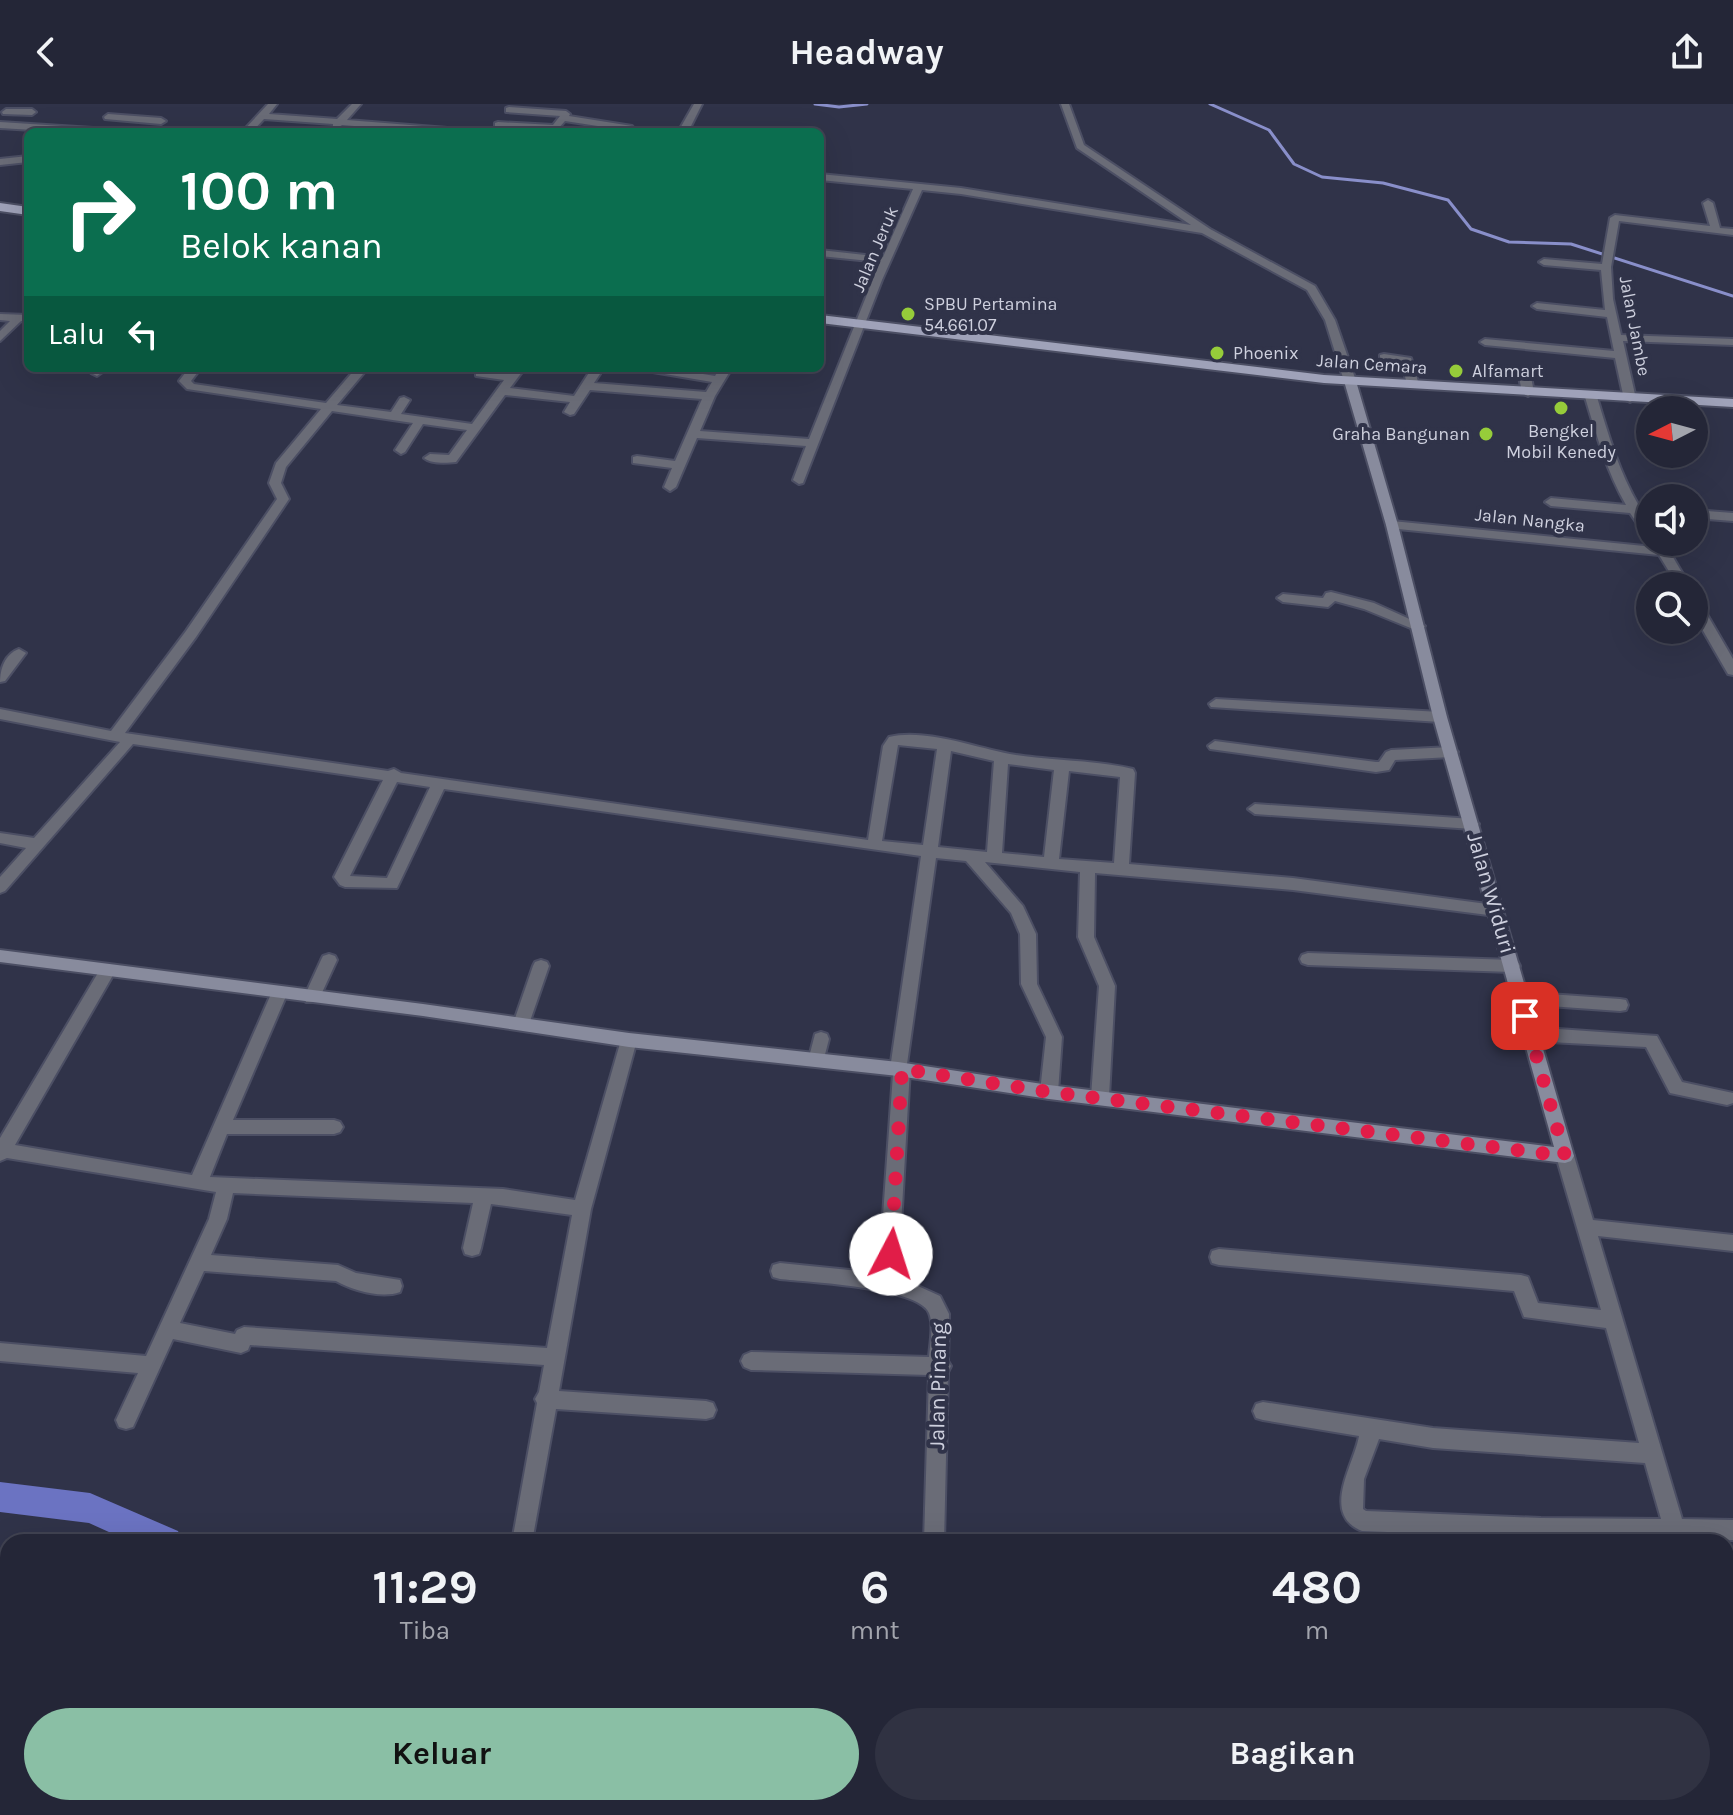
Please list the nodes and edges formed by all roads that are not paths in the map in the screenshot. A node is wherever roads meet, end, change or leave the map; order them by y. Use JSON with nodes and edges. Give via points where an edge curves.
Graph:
{"nodes":[{"id":1,"x":14,"y":104,"type":"edge"},
{"id":2,"x":273,"y":104,"type":"edge"},
{"id":3,"x":357,"y":104,"type":"edge"},
{"id":4,"x":698,"y":104,"type":"edge"},
{"id":5,"x":1065,"y":104,"type":"edge"},
{"id":6,"x":118,"y":107,"type":"dead end"},
{"id":7,"x":512,"y":107,"type":"edge"},
{"id":8,"x":32,"y":112,"type":"dead end"},
{"id":9,"x":2,"y":116,"type":"edge"},
{"id":10,"x":262,"y":116,"type":"junction"},
{"id":11,"x":108,"y":117,"type":"junction"},
{"id":12,"x":563,"y":118,"type":"junction"},
{"id":13,"x":161,"y":121,"type":"dead end"},
{"id":14,"x":340,"y":122,"type":"junction"},
{"id":15,"x":75,"y":128,"type":"edge"},
{"id":16,"x":96,"y":128,"type":"edge"},
{"id":17,"x":251,"y":128,"type":"edge"},
{"id":18,"x":334,"y":128,"type":"edge"},
{"id":19,"x":369,"y":128,"type":"edge"},
{"id":20,"x":496,"y":128,"type":"edge"},
{"id":21,"x":556,"y":128,"type":"edge"},
{"id":22,"x":629,"y":128,"type":"edge"},
{"id":23,"x":685,"y":128,"type":"edge"},
{"id":24,"x":24,"y":159,"type":"edge"},
{"id":25,"x":0,"y":162,"type":"edge"},
{"id":26,"x":824,"y":177,"type":"edge"},
{"id":27,"x":919,"y":187,"type":"junction"},
{"id":28,"x":1708,"y":203,"type":"dead end"},
{"id":29,"x":1716,"y":230,"type":"junction"},
{"id":30,"x":1206,"y":231,"type":"junction"},
{"id":31,"x":1733,"y":232,"type":"edge"},
{"id":32,"x":824,"y":253,"type":"edge"},
{"id":33,"x":886,"y":260,"type":"junction"},
{"id":34,"x":1608,"y":260,"type":"junction"},
{"id":35,"x":1544,"y":262,"type":"dead end"},
{"id":36,"x":1537,"y":306,"type":"dead end"},
{"id":37,"x":1611,"y":314,"type":"junction"},
{"id":38,"x":0,"y":317,"type":"edge"},
{"id":39,"x":23,"y":318,"type":"edge"},
{"id":40,"x":824,"y":319,"type":"edge"},
{"id":41,"x":861,"y":324,"type":"junction"},
{"id":42,"x":0,"y":338,"type":"edge"},
{"id":43,"x":1616,"y":338,"type":"junction"},
{"id":44,"x":1485,"y":342,"type":"dead end"},
{"id":45,"x":1733,"y":342,"type":"edge"},
{"id":46,"x":1621,"y":355,"type":"junction"},
{"id":47,"x":1384,"y":357,"type":"dead end"},
{"id":48,"x":1524,"y":371,"type":"dead end"},
{"id":49,"x":192,"y":372,"type":"edge"},
{"id":50,"x":359,"y":372,"type":"edge"},
{"id":51,"x":595,"y":372,"type":"edge"},
{"id":52,"x":671,"y":372,"type":"edge"},
{"id":53,"x":723,"y":372,"type":"edge"},
{"id":54,"x":516,"y":373,"type":"edge"},
{"id":55,"x":480,"y":374,"type":"dead end"},
{"id":56,"x":718,"y":380,"type":"junction"},
{"id":57,"x":1350,"y":381,"type":"junction"},
{"id":58,"x":1413,"y":385,"type":"junction"},
{"id":59,"x":586,"y":386,"type":"junction"},
{"id":60,"x":503,"y":391,"type":"junction"},
{"id":61,"x":1528,"y":393,"type":"junction"},
{"id":62,"x":709,"y":396,"type":"junction"},
{"id":63,"x":1591,"y":397,"type":"junction"},
{"id":64,"x":1630,"y":399,"type":"junction"},
{"id":65,"x":404,"y":400,"type":"dead end"},
{"id":66,"x":578,"y":400,"type":"junction"},
{"id":67,"x":1733,"y":403,"type":"edge"},
{"id":68,"x":327,"y":409,"type":"junction"},
{"id":69,"x":570,"y":412,"type":"dead end"},
{"id":70,"x":393,"y":418,"type":"junction"},
{"id":71,"x":419,"y":422,"type":"junction"},
{"id":72,"x":474,"y":428,"type":"junction"},
{"id":73,"x":692,"y":434,"type":"junction"},
{"id":74,"x":811,"y":443,"type":"junction"},
{"id":75,"x":401,"y":450,"type":"dead end"},
{"id":76,"x":430,"y":458,"type":"dead end"},
{"id":77,"x":637,"y":460,"type":"dead end"},
{"id":78,"x":678,"y":465,"type":"junction"},
{"id":79,"x":799,"y":480,"type":"dead end"},
{"id":80,"x":670,"y":487,"type":"dead end"},
{"id":81,"x":1551,"y":502,"type":"dead end"},
{"id":82,"x":1633,"y":510,"type":"junction"},
{"id":83,"x":1636,"y":510,"type":"edge"},
{"id":84,"x":1636,"y":514,"type":"edge"},
{"id":85,"x":1708,"y":515,"type":"edge"},
{"id":86,"x":1733,"y":517,"type":"edge"},
{"id":87,"x":1392,"y":525,"type":"junction"},
{"id":88,"x":1636,"y":545,"type":"edge"},
{"id":89,"x":1283,"y":598,"type":"dead end"},
{"id":90,"x":1418,"y":626,"type":"junction"},
{"id":91,"x":1708,"y":628,"type":"edge"},
{"id":92,"x":19,"y":653,"type":"dead end"},
{"id":93,"x":1733,"y":671,"type":"edge"},
{"id":94,"x":0,"y":678,"type":"edge"},
{"id":95,"x":1216,"y":704,"type":"dead end"},
{"id":96,"x":0,"y":714,"type":"edge"},
{"id":97,"x":1440,"y":717,"type":"junction"},
{"id":98,"x":122,"y":737,"type":"junction"},
{"id":99,"x":945,"y":744,"type":"junction"},
{"id":100,"x":1215,"y":746,"type":"dead end"},
{"id":101,"x":1451,"y":752,"type":"junction"},
{"id":102,"x":1001,"y":757,"type":"junction"},
{"id":103,"x":1062,"y":765,"type":"junction"},
{"id":104,"x":394,"y":774,"type":"junction"},
{"id":105,"x":440,"y":782,"type":"junction"},
{"id":106,"x":1255,"y":809,"type":"dead end"},
{"id":107,"x":1472,"y":824,"type":"junction"},
{"id":108,"x":0,"y":838,"type":"edge"},
{"id":109,"x":37,"y":844,"type":"junction"},
{"id":110,"x":874,"y":846,"type":"junction"},
{"id":111,"x":932,"y":852,"type":"junction"},
{"id":112,"x":971,"y":856,"type":"junction"},
{"id":113,"x":994,"y":858,"type":"junction"},
{"id":114,"x":1051,"y":863,"type":"junction"},
{"id":115,"x":1088,"y":867,"type":"junction"},
{"id":116,"x":1121,"y":869,"type":"junction"},
{"id":117,"x":0,"y":887,"type":"edge"},
{"id":118,"x":1496,"y":910,"type":"junction"},
{"id":119,"x":0,"y":956,"type":"edge"},
{"id":120,"x":1308,"y":959,"type":"dead end"},
{"id":121,"x":329,"y":960,"type":"dead end"},
{"id":122,"x":541,"y":966,"type":"dead end"},
{"id":123,"x":1512,"y":966,"type":"junction"},
{"id":124,"x":108,"y":970,"type":"junction"},
{"id":125,"x":279,"y":994,"type":"junction"},
{"id":126,"x":312,"y":997,"type":"junction"},
{"id":127,"x":1521,"y":998,"type":"junction"},
{"id":128,"x":1620,"y":1005,"type":"dead end"},
{"id":129,"x":521,"y":1024,"type":"junction"},
{"id":130,"x":1530,"y":1034,"type":"junction"},
{"id":131,"x":821,"y":1039,"type":"dead end"},
{"id":132,"x":629,"y":1040,"type":"junction"},
{"id":133,"x":816,"y":1061,"type":"junction"},
{"id":134,"x":900,"y":1069,"type":"junction"},
{"id":135,"x":1049,"y":1092,"type":"junction"},
{"id":136,"x":1100,"y":1097,"type":"junction"},
{"id":137,"x":1727,"y":1098,"type":"dead end"},
{"id":138,"x":223,"y":1127,"type":"junction"},
{"id":139,"x":334,"y":1127,"type":"dead end"},
{"id":140,"x":1,"y":1152,"type":"edge"},
{"id":141,"x":1565,"y":1156,"type":"junction"},
{"id":142,"x":203,"y":1184,"type":"junction"},
{"id":143,"x":226,"y":1186,"type":"junction"},
{"id":144,"x":484,"y":1196,"type":"junction"},
{"id":145,"x":582,"y":1209,"type":"junction"},
{"id":146,"x":1585,"y":1227,"type":"junction"},
{"id":147,"x":1733,"y":1243,"type":"edge"},
{"id":148,"x":472,"y":1248,"type":"dead end"},
{"id":149,"x":1219,"y":1257,"type":"dead end"},
{"id":150,"x":198,"y":1262,"type":"junction"},
{"id":151,"x":780,"y":1271,"type":"dead end"},
{"id":152,"x":888,"y":1282,"type":"junction"},
{"id":153,"x":393,"y":1286,"type":"dead end"},
{"id":154,"x":1613,"y":1320,"type":"junction"},
{"id":155,"x":167,"y":1329,"type":"junction"},
{"id":156,"x":0,"y":1352,"type":"edge"},
{"id":157,"x":553,"y":1357,"type":"junction"},
{"id":158,"x":751,"y":1361,"type":"dead end"},
{"id":159,"x":150,"y":1365,"type":"junction"},
{"id":160,"x":941,"y":1366,"type":"junction"},
{"id":161,"x":545,"y":1399,"type":"junction"},
{"id":162,"x":706,"y":1410,"type":"dead end"},
{"id":163,"x":1263,"y":1411,"type":"dead end"},
{"id":164,"x":126,"y":1420,"type":"dead end"},
{"id":165,"x":1370,"y":1428,"type":"junction"},
{"id":166,"x":1652,"y":1454,"type":"junction"},
{"id":167,"x":1733,"y":1530,"type":"edge"},
{"id":168,"x":523,"y":1534,"type":"edge"},
{"id":169,"x":934,"y":1534,"type":"edge"},
{"id":170,"x":1654,"y":1534,"type":"edge"},
{"id":171,"x":1676,"y":1534,"type":"edge"},
{"id":172,"x":1687,"y":1534,"type":"edge"}],
"edges":[{"from":1,"to":9,"type":"street"},
{"from":2,"to":10,"type":"street"},
{"from":3,"to":14,"type":"street"},
{"from":4,"to":23,"type":"street"},
{"from":5,"to":30,"type":"street","via":[[1080,146]]},
{"from":6,"to":11,"type":"street"},
{"from":7,"to":12,"type":"street","via":[[566,114]]},
{"from":7,"to":20,"type":"street"},
{"from":8,"to":9,"type":"street"},
{"from":9,"to":15,"type":"street"},
{"from":10,"to":14,"type":"street"},
{"from":10,"to":17,"type":"street"},
{"from":11,"to":13,"type":"street"},
{"from":11,"to":16,"type":"street"},
{"from":12,"to":21,"type":"street"},
{"from":12,"to":22,"type":"street"},
{"from":14,"to":18,"type":"street"},
{"from":14,"to":19,"type":"street"},
{"from":24,"to":25,"type":"street"},
{"from":26,"to":27,"type":"street"},
{"from":27,"to":30,"type":"street"},
{"from":27,"to":33,"type":"street","name":"Jalan Jeruk"},
{"from":28,"to":29,"type":"street"},
{"from":29,"to":31,"type":"street"},
{"from":29,"to":34,"type":"street","name":"Jalan Jambe","via":[[1615,218]]},
{"from":30,"to":57,"type":"street","via":[[1311,288],[1330,320]]},
{"from":32,"to":33,"type":"street"},
{"from":33,"to":41,"type":"street","name":"Jalan Jeruk"},
{"from":34,"to":35,"type":"street"},
{"from":34,"to":37,"type":"street","name":"Jalan Jambe"},
{"from":36,"to":37,"type":"street"},
{"from":37,"to":43,"type":"street","name":"Jalan Jambe"},
{"from":38,"to":39,"type":"street"},
{"from":39,"to":42,"type":"street"},
{"from":40,"to":41,"type":"main road","name":"Jalan Cemara"},
{"from":41,"to":57,"type":"main road","name":"Jalan Cemara"},
{"from":41,"to":74,"type":"street","name":"Jalan Jeruk"},
{"from":43,"to":45,"type":"street"},
{"from":43,"to":46,"type":"street","name":"Jalan Jambe"},
{"from":44,"to":46,"type":"street"},
{"from":46,"to":64,"type":"street","name":"Jalan Jambe"},
{"from":47,"to":58,"type":"street","via":[[1407,360]]},
{"from":48,"to":61,"type":"street"},
{"from":49,"to":68,"type":"street","via":[[185,381],[191,387]]},
{"from":50,"to":68,"type":"street"},
{"from":51,"to":59,"type":"street"},
{"from":52,"to":56,"type":"street"},
{"from":53,"to":56,"type":"street"},
{"from":54,"to":55,"type":"street"},
{"from":54,"to":60,"type":"street"},
{"from":56,"to":62,"type":"street"},
{"from":57,"to":58,"type":"main road","name":"Jalan Cemara"},
{"from":57,"to":87,"type":"main road","name":"Jalan Widuri"},
{"from":58,"to":61,"type":"main road","name":"Jalan Cemara"},
{"from":59,"to":62,"type":"street"},
{"from":59,"to":66,"type":"street"},
{"from":60,"to":66,"type":"street"},
{"from":60,"to":72,"type":"street"},
{"from":61,"to":63,"type":"main road","name":"Jalan Cemara"},
{"from":62,"to":73,"type":"street"},
{"from":63,"to":64,"type":"main road","name":"Jalan Cemara"},
{"from":63,"to":82,"type":"street","via":[[1613,471]]},
{"from":64,"to":67,"type":"main road","name":"Jalan Cemara"},
{"from":65,"to":70,"type":"street"},
{"from":66,"to":69,"type":"street"},
{"from":68,"to":70,"type":"street"},
{"from":68,"to":98,"type":"street","via":[[274,478],[283,499]]},
{"from":70,"to":71,"type":"street"},
{"from":71,"to":72,"type":"street"},
{"from":71,"to":75,"type":"street"},
{"from":72,"to":76,"type":"street","via":[[452,459]]},
{"from":73,"to":74,"type":"street"},
{"from":73,"to":78,"type":"street"},
{"from":74,"to":79,"type":"street","name":"Jalan Jeruk"},
{"from":77,"to":78,"type":"street"},
{"from":78,"to":80,"type":"street"},
{"from":81,"to":82,"type":"street"},
{"from":82,"to":83,"type":"street"},
{"from":82,"to":84,"type":"street"},
{"from":85,"to":86,"type":"street"},
{"from":87,"to":88,"type":"street","name":"Jalan Nangka"},
{"from":87,"to":90,"type":"main road","name":"Jalan Widuri"},
{"from":89,"to":90,"type":"street","via":[[1328,603],[1331,596]]},
{"from":90,"to":97,"type":"main road","name":"Jalan Widuri"},
{"from":91,"to":93,"type":"street"},
{"from":92,"to":94,"type":"street"},
{"from":95,"to":97,"type":"street"},
{"from":96,"to":98,"type":"street"},
{"from":97,"to":101,"type":"main road","name":"Jalan Widuri"},
{"from":98,"to":104,"type":"street"},
{"from":98,"to":109,"type":"street"},
{"from":99,"to":102,"type":"street"},
{"from":99,"to":110,"type":"street","via":[[891,742]]},
{"from":99,"to":111,"type":"street"},
{"from":100,"to":101,"type":"street","via":[[1376,767],[1384,766],[1391,755]]},
{"from":101,"to":107,"type":"main road","name":"Jalan Widuri"},
{"from":102,"to":103,"type":"street"},
{"from":102,"to":113,"type":"street"},
{"from":103,"to":114,"type":"street"},
{"from":103,"to":116,"type":"street","via":[[1128,773]]},
{"from":104,"to":105,"type":"street"},
{"from":104,"to":105,"type":"street","via":[[342,877],[345,881],[392,884]]},
{"from":105,"to":110,"type":"street"},
{"from":106,"to":107,"type":"street"},
{"from":107,"to":118,"type":"main road","name":"Jalan Widuri"},
{"from":108,"to":109,"type":"street"},
{"from":109,"to":117,"type":"street"},
{"from":110,"to":111,"type":"street"},
{"from":111,"to":112,"type":"street"},
{"from":111,"to":134,"type":"street"},
{"from":112,"to":113,"type":"street"},
{"from":112,"to":135,"type":"street","via":[[1017,910],[1028,934],[1029,984],[1054,1037]]},
{"from":113,"to":114,"type":"street"},
{"from":114,"to":115,"type":"street"},
{"from":115,"to":116,"type":"street"},
{"from":115,"to":136,"type":"street","via":[[1086,937],[1107,986]]},
{"from":116,"to":118,"type":"street"},
{"from":118,"to":123,"type":"main road","name":"Jalan Widuri"},
{"from":119,"to":124,"type":"main road"},
{"from":120,"to":123,"type":"street"},
{"from":121,"to":126,"type":"street"},
{"from":122,"to":129,"type":"street"},
{"from":123,"to":127,"type":"main road","name":"Jalan Widuri"},
{"from":124,"to":125,"type":"main road"},
{"from":124,"to":140,"type":"street"},
{"from":125,"to":126,"type":"main road"},
{"from":125,"to":138,"type":"street"},
{"from":126,"to":129,"type":"main road"},
{"from":127,"to":128,"type":"street"},
{"from":127,"to":130,"type":"main road","name":"Jalan Widuri"},
{"from":129,"to":132,"type":"main road"},
{"from":130,"to":137,"type":"street","via":[[1651,1041],[1676,1088]]},
{"from":130,"to":141,"type":"main road","name":"Jalan Widuri"},
{"from":131,"to":133,"type":"street"},
{"from":132,"to":133,"type":"main road"},
{"from":132,"to":145,"type":"street"},
{"from":133,"to":134,"type":"main road"},
{"from":134,"to":135,"type":"main road"},
{"from":134,"to":152,"type":"street"},
{"from":135,"to":136,"type":"main road"},
{"from":136,"to":141,"type":"main road"},
{"from":138,"to":139,"type":"street"},
{"from":138,"to":142,"type":"street","via":[[201,1175]]},
{"from":140,"to":142,"type":"street"},
{"from":141,"to":146,"type":"street","name":"Jalan Widuri"},
{"from":142,"to":143,"type":"street"},
{"from":143,"to":144,"type":"street"},
{"from":143,"to":150,"type":"street"},
{"from":144,"to":145,"type":"street"},
{"from":144,"to":148,"type":"street"},
{"from":145,"to":157,"type":"street"},
{"from":146,"to":147,"type":"street"},
{"from":146,"to":154,"type":"street","name":"Jalan Widuri"},
{"from":149,"to":154,"type":"street","via":[[1521,1283],[1531,1311]]},
{"from":150,"to":153,"type":"street","via":[[338,1273],[353,1281]]},
{"from":150,"to":155,"type":"street"},
{"from":151,"to":152,"type":"street"},
{"from":152,"to":160,"type":"street","name":"Jalan Pinang","via":[[938,1308]]},
{"from":154,"to":166,"type":"street","name":"Jalan Widuri"},
{"from":155,"to":157,"type":"street","via":[[241,1344],[244,1336]]},
{"from":155,"to":159,"type":"street"},
{"from":156,"to":159,"type":"street"},
{"from":157,"to":161,"type":"street"},
{"from":158,"to":160,"type":"street"},
{"from":159,"to":164,"type":"street"},
{"from":160,"to":169,"type":"street","name":"Jalan Pinang"},
{"from":161,"to":162,"type":"street"},
{"from":161,"to":168,"type":"street"},
{"from":163,"to":165,"type":"street"},
{"from":165,"to":166,"type":"street","via":[[1433,1438]]},
{"from":165,"to":170,"type":"street","via":[[1367,1450],[1350,1486],[1354,1514],[1362,1521]]},
{"from":166,"to":171,"type":"street","name":"Jalan Widuri"},
{"from":167,"to":172,"type":"street"}]}
